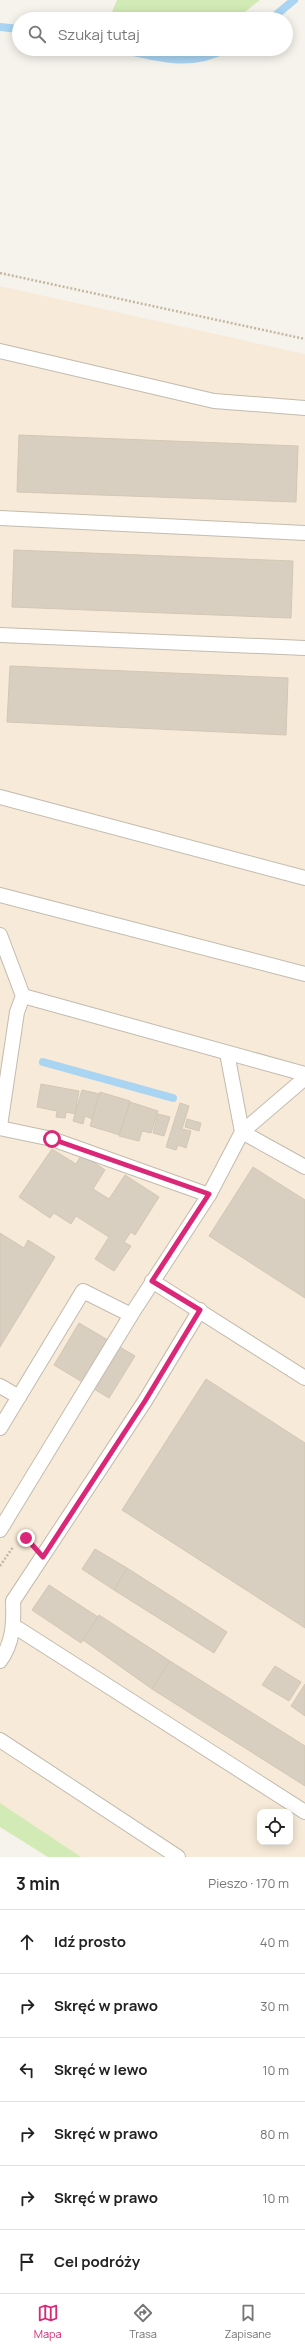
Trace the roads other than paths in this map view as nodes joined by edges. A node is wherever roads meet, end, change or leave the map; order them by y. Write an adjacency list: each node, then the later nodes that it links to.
1 (0, 351): 2 (lane)
2 (305, 408)
3 (0, 518): 4 (lane)
4 (305, 533)
5 (0, 635): 6 (lane)
6 (305, 648)
7 (0, 798): 8 (lane)
8 (305, 878)
9 (0, 895): 11 (lane)
10 (0, 934): 12 (lane)
11 (305, 974)
12 (23, 996): 13 (lane); 16 (lane)
13 (227, 1053): 14 (lane); 17 (lane)
14 (305, 1074)
15 (305, 1078): 17 (lane)
16 (0, 1127): 19 (lane)
17 (242, 1132): 18 (lane); 19 (lane)
18 (305, 1167)
19 (209, 1194): 20 (lane)
20 (152, 1281): 21 (lane); 22 (lane)
21 (200, 1310): 23 (lane); 28 (lane)
22 (131, 1315): 25 (lane); 27 (lane)
23 (305, 1378)
24 (0, 1386): 25 (lane)
25 (19, 1397): 26 (lane)
26 (0, 1428)
27 (2, 1527)
28 (14, 1626): 29 (lane); 31 (lane)
29 (0, 1661)
30 (0, 1740): 32 (lane)
31 (305, 1812)
32 (178, 1857)

